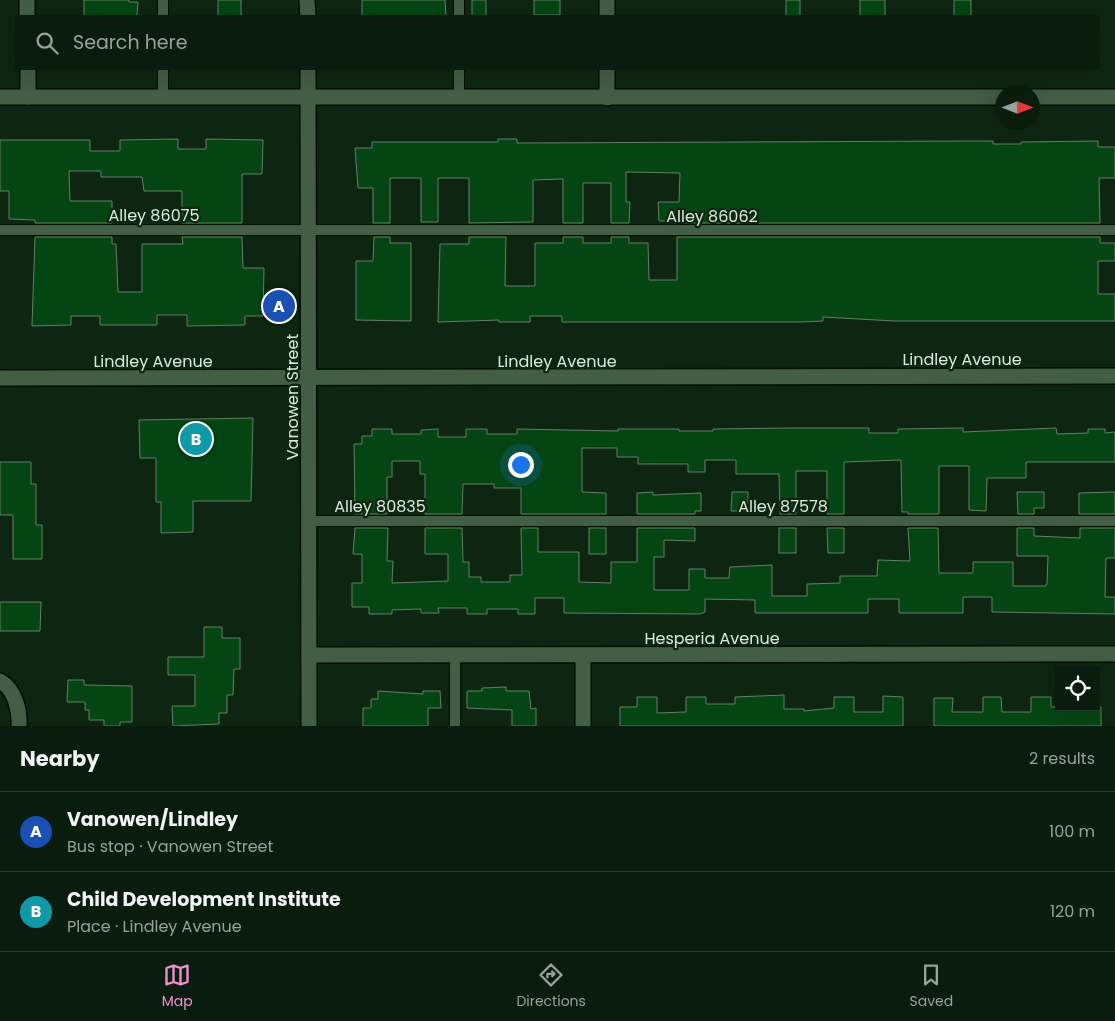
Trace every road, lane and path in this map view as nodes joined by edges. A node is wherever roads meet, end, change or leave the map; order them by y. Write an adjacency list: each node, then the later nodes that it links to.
1 (27, 0): 6 (street)
2 (163, 0): 7 (lane)
3 (307, 0): 8 (street)
4 (459, 0): 9 (lane)
5 (607, 0): 10 (street)
6 (27, 15)
7 (163, 15)
8 (308, 15)
9 (459, 15)
10 (607, 15)
11 (28, 70): 17 (street)
12 (163, 70): 23 (lane)
13 (308, 70): 18 (street, Vanowen Street)
14 (459, 70): 19 (lane)
15 (607, 70): 24 (street)
16 (0, 97): 17 (street)
17 (28, 97): 23 (street)
18 (308, 97): 19 (street); 23 (street); 26 (street, Vanowen Street)
19 (459, 97): 24 (street)
20 (995, 97): 24 (street)
21 (1040, 97): 22 (street)
22 (1115, 97)
23 (163, 98)
24 (607, 98)
25 (0, 230): 26 (lane, Alley 86075)
26 (309, 230): 27 (lane, Alley 86062); 30 (street, Vanowen Street)
27 (1115, 230)
28 (1115, 376): 30 (street, Lindley Avenue)
29 (0, 378): 30 (street, Lindley Avenue)
30 (308, 378): 31 (street, Vanowen Street)
31 (309, 520): 32 (lane, Alley 80835); 35 (street, Vanowen Street)
32 (451, 520): 33 (lane, Alley 87578)
33 (1115, 521)
34 (1115, 654): 37 (street, Hesperia Avenue)
35 (309, 655): 36 (street, Hesperia Avenue); 40 (street, Vanowen Street)
36 (455, 656): 37 (street, Hesperia Avenue); 41 (lane)
37 (582, 656): 42 (street)
38 (2, 683): 39 (street)
39 (19, 726)
40 (309, 726)
41 (455, 726)
42 (583, 726)

